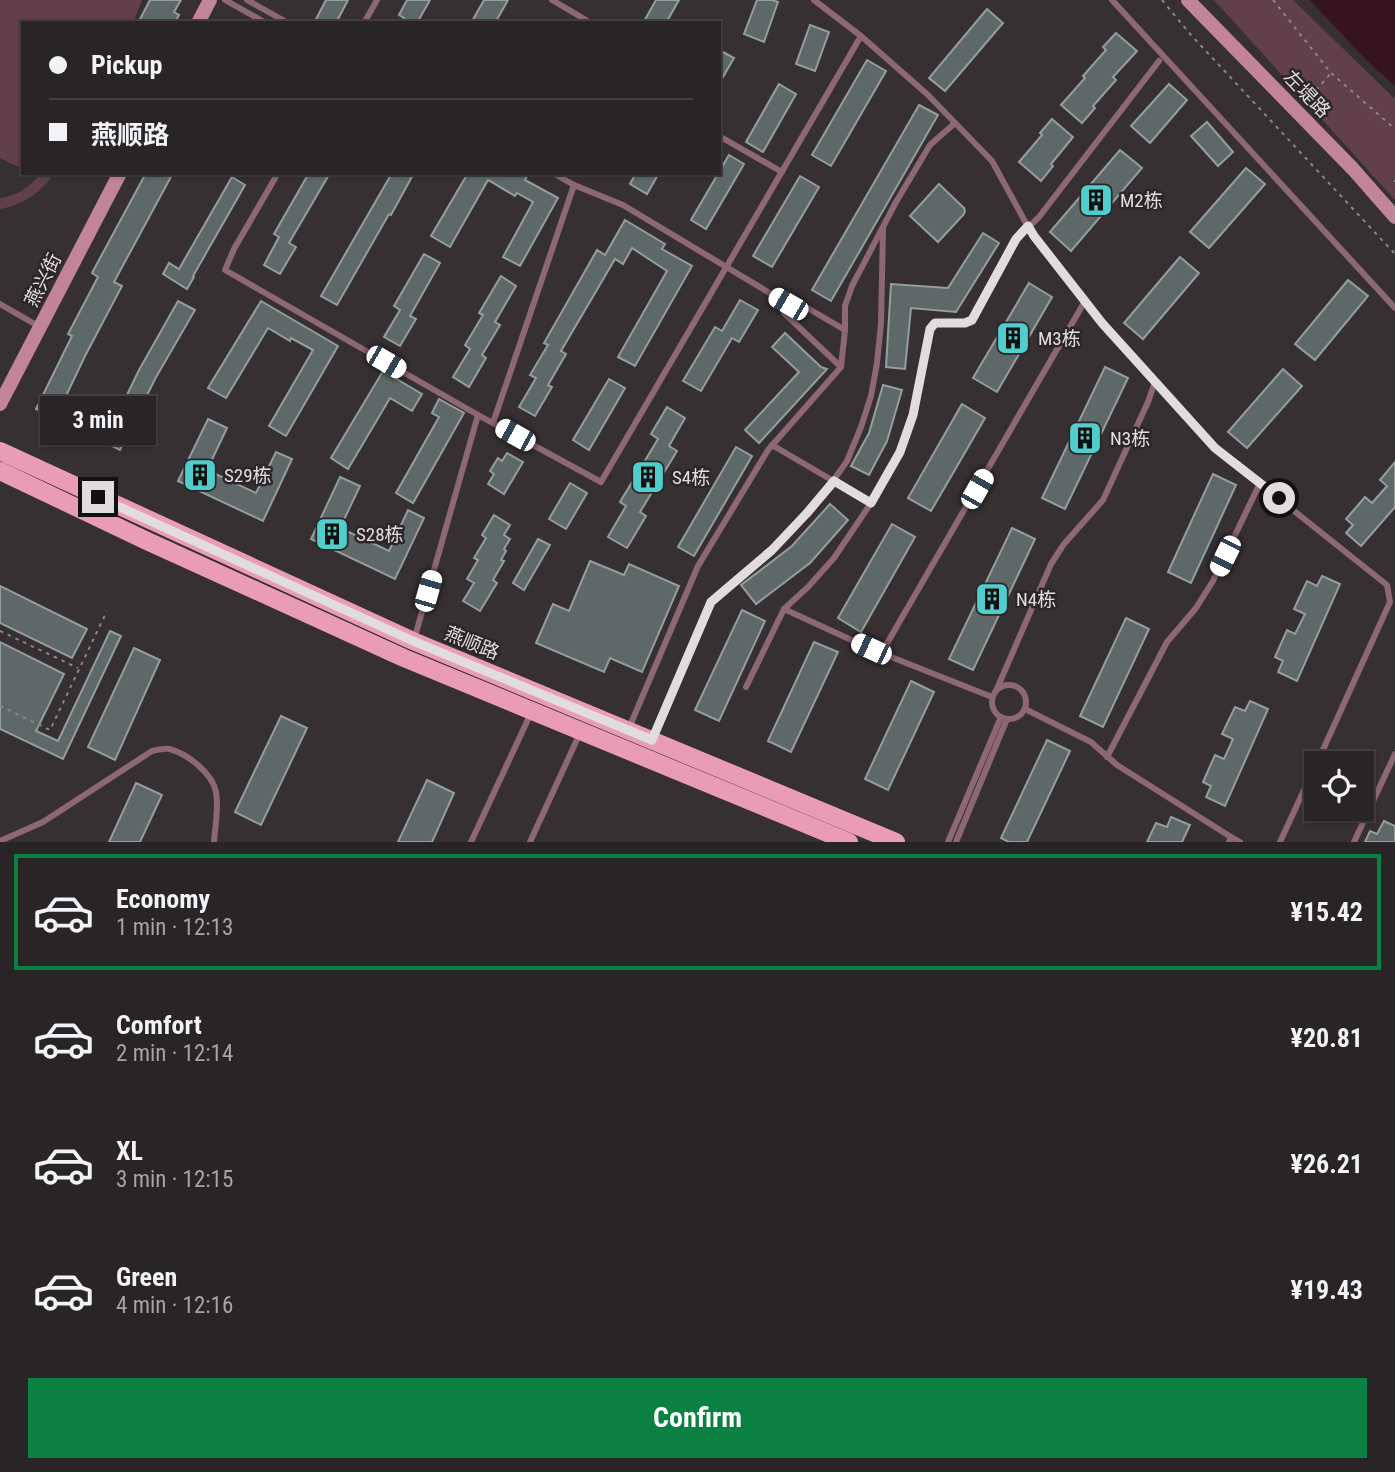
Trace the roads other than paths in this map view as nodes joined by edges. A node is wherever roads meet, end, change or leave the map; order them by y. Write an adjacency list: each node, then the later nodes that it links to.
1 (210, 0): 9 (street)
2 (225, 0): 10 (lane)
3 (247, 0): 11 (lane)
4 (377, 0): 12 (lane)
5 (552, 0): 13 (lane)
6 (814, 0): 14 (lane)
7 (1112, 0): 30 (lane)
8 (1188, 0): 23 (street, 左堤路)
9 (199, 21)
10 (262, 21)
11 (284, 21)
12 (365, 21)
13 (587, 21)
14 (861, 36): 16 (lane); 18 (lane)
15 (1159, 61): 24 (lane)
16 (955, 123): 24 (lane); 25 (lane)
17 (721, 137): 18 (lane)
18 (782, 172): 26 (lane)
19 (119, 175): 31 (street, 燕兴街)
20 (277, 175): 36 (lane)
21 (556, 175): 22 (lane)
22 (574, 185): 26 (lane); 37 (lane)
23 (1395, 217)
24 (1028, 226): 27 (lane); 43 (lane)
25 (883, 227): 32 (lane); 41 (lane)
26 (726, 268): 29 (lane); 37 (lane)
27 (1085, 301): 34 (lane); 48 (lane)
28 (0, 304): 31 (lane)
29 (788, 304): 32 (lane); 33 (lane)
30 (1395, 308)
31 (40, 327): 35 (street, 燕兴街)
32 (845, 330): 33 (lane)
33 (841, 367): 38 (lane)
34 (1155, 382): 42 (lane); 50 (lane)
35 (0, 404)
36 (478, 415): 37 (lane); 47 (lane)
37 (493, 423)
38 (772, 445): 41 (lane); 54 (lane)
39 (0, 451): 47 (main road, 燕顺路)
40 (0, 471): 52 (main road, 燕顺路)
41 (834, 481): 43 (lane); 56 (lane)
42 (1260, 484): 44 (lane); 59 (lane)
43 (871, 503): 46 (lane)
44 (1387, 585): 45 (lane); 57 (lane)
45 (1395, 590)
46 (784, 609): 48 (lane); 49 (lane)
47 (413, 641): 54 (main road, 燕顺路)
48 (882, 652): 50 (lane)
49 (746, 687)
50 (994, 694): 51 (lane); 53 (lane)
51 (1025, 709): 53 (lane); 59 (lane)
52 (532, 711): 55 (main road, 燕顺路); 64 (lane)
53 (1004, 718): 68 (lane); 69 (lane)
54 (628, 730): 56 (main road, 燕顺路)
55 (581, 731): 65 (lane); 66 (main road, 燕顺路)
56 (652, 740): 67 (main road, 燕顺路)
57 (1322, 751)
58 (1395, 754): 72 (lane)
59 (1107, 757): 61 (lane)
60 (1304, 790): 71 (lane)
61 (1230, 840): 70 (lane)
62 (0, 841): 63 (lane)
63 (214, 842)
64 (471, 842)
65 (530, 842)
66 (849, 842)
67 (897, 842)
68 (948, 842)
69 (956, 842)
70 (1240, 842)
71 (1280, 842)
72 (1354, 842)

